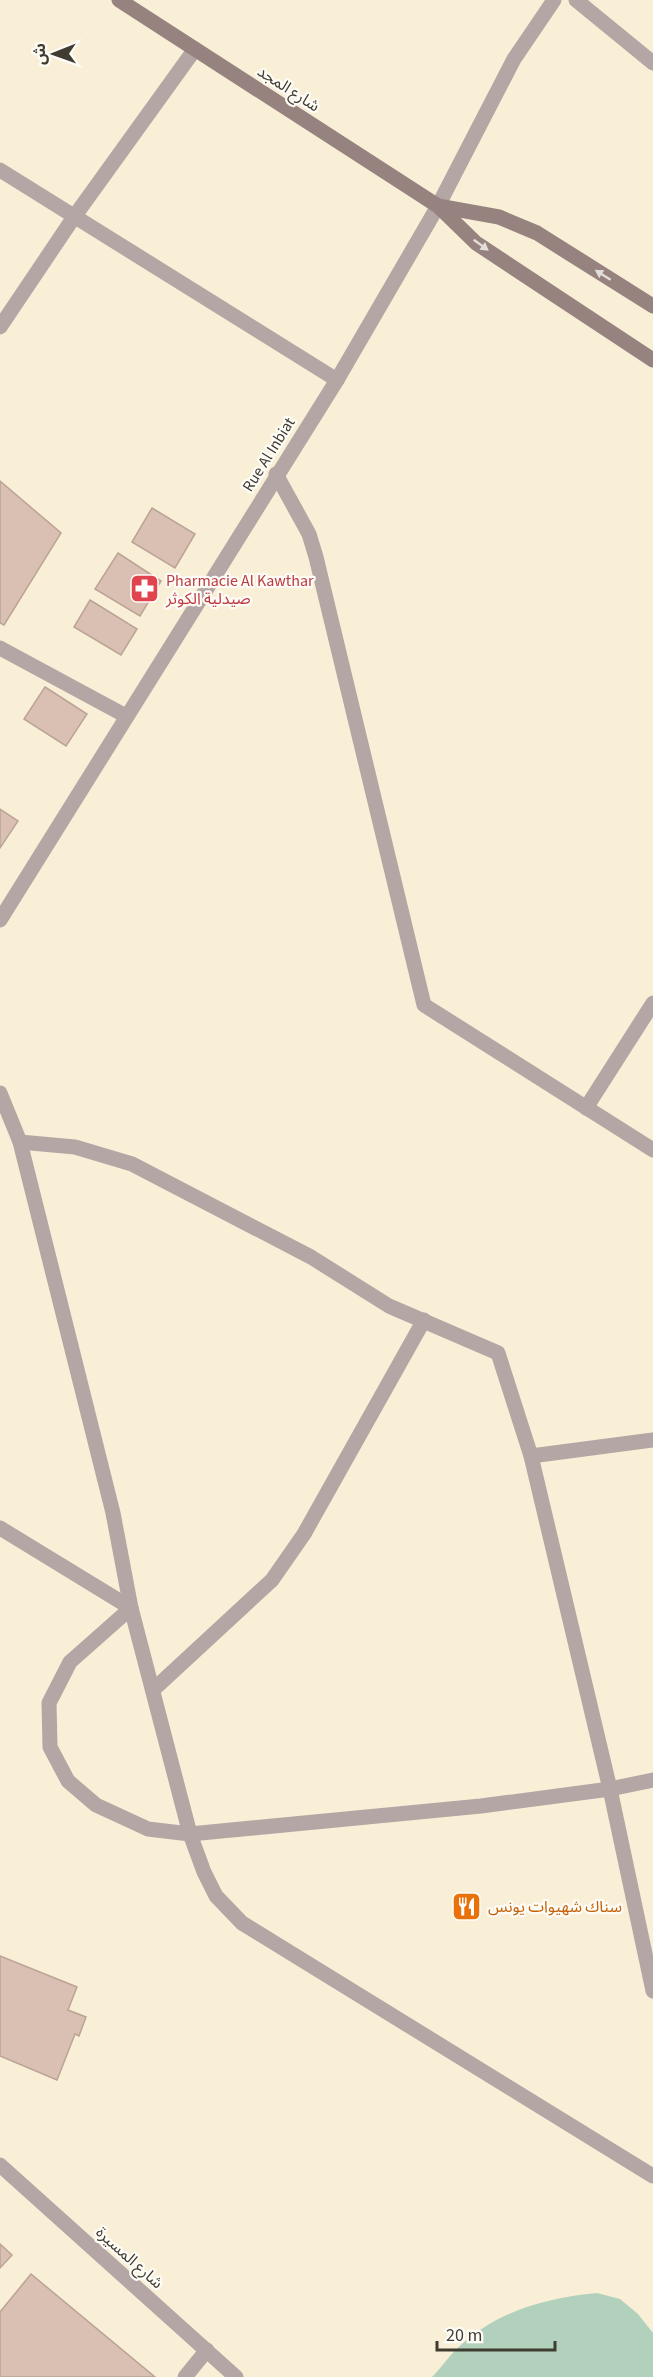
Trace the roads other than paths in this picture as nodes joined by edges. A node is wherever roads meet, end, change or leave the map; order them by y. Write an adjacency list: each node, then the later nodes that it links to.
1 (120, 0): 4 (main road, شارع المجد)
2 (554, 0): 7 (street, Rue Al Inbiat)
3 (576, 0): 5 (street)
4 (195, 49): 7 (main road, شارع المجد); 8 (street)
5 (653, 63)
6 (0, 170): 8 (street)
7 (438, 206): 9 (main road, شارع المجد, one-way to 7); 11 (main road, شارع المجد, one-way to 11); 12 (street, Rue Al Inbiat)
8 (74, 218): 10 (street); 12 (street)
9 (653, 306)
10 (0, 327)
11 (653, 360)
12 (337, 380): 13 (street, Rue Al Inbiat)
13 (276, 474): 15 (street, Rue Al Inbiat); 19 (street)
14 (0, 648): 15 (street)
15 (126, 716): 16 (street, Rue Al Inbiat)
16 (0, 920)
17 (653, 1004): 19 (street)
18 (0, 1093): 20 (street)
19 (586, 1108): 21 (street)
20 (20, 1142): 22 (street); 26 (street)
21 (653, 1150)
22 (424, 1320): 24 (street); 27 (street)
23 (653, 1440): 24 (street)
24 (531, 1456): 29 (street)
25 (0, 1528): 26 (street)
26 (132, 1608): 27 (street); 30 (street)
27 (153, 1690): 30 (street)
28 (653, 1780): 29 (street)
29 (610, 1789): 30 (street); 31 (street)
30 (190, 1834): 33 (street)
31 (653, 1991)
32 (0, 2164): 34 (street, شارع المسيرة)
33 (653, 2176)
34 (207, 2350): 35 (street); 36 (street, شارع المسيرة)
35 (185, 2377)
36 (236, 2377)

